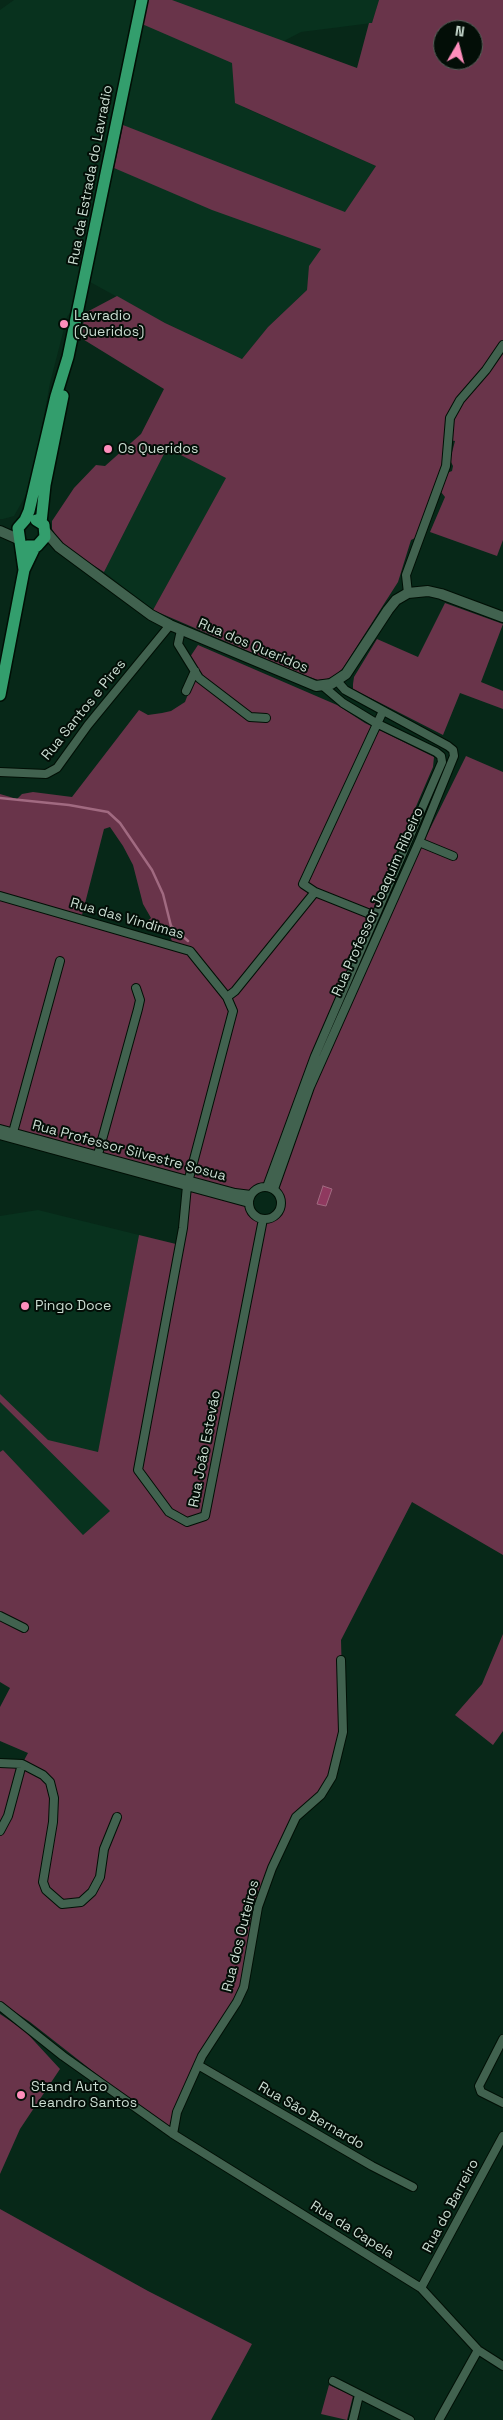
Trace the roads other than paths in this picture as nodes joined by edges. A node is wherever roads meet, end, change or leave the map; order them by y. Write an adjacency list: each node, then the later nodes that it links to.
1 (142, 0): 3 (main road, Rua da Estrada do Lavradio)
2 (503, 345): 10 (street)
3 (46, 456): 4 (main road, Rua da Estrada do Lavradio); 6 (main road, Rua da Estrada do Lavradio)
4 (44, 527): 6 (main road); 7 (main road, Rua da Estrada do Lavradio); 8 (street, Rua dos Queridos)
5 (0, 530): 6 (street)
6 (20, 533): 7 (main road); 9 (main road, Rua da Estrada do Lavradio)
7 (37, 546): 8 (street, Rua dos Queridos); 9 (main road, Rua da Estrada do Lavradio)
8 (58, 547): 12 (street, Rua dos Queridos)
9 (24, 570): 18 (main road, Rua da Estrada do Lavradio)
10 (408, 593): 11 (street); 15 (street)
11 (503, 617)
12 (170, 625): 13 (street, Rua dos Queridos); 24 (street, Rua Santos e Pires)
13 (181, 630): 14 (street); 16 (street, Rua dos Queridos)
14 (195, 671): 17 (street); 20 (street)
15 (338, 682): 16 (street, Rua dos Queridos); 19 (street, Rua Professor Joaquim Ribeiro)
16 (323, 686): 22 (street, Rua Professor Joaquim Ribeiro)
17 (186, 691)
18 (0, 695)
19 (383, 711): 21 (street, Rua Professor Joaquim Ribeiro); 22 (street)
20 (266, 718)
21 (404, 722): 23 (street); 25 (street, Rua Professor Joaquim Ribeiro)
22 (376, 723): 23 (street, Rua Professor Joaquim Ribeiro); 27 (street)
23 (398, 734): 29 (street, Rua Professor Joaquim Ribeiro)
24 (0, 772)
25 (419, 842): 26 (street); 38 (street, Rua Professor Joaquim Ribeiro)
26 (453, 856)
27 (315, 892): 29 (street); 32 (street)
28 (0, 896): 32 (street, Rua das Vindimas)
29 (375, 916): 38 (street, Rua Professor Joaquim Ribeiro)
30 (60, 961): 35 (street)
31 (136, 988): 36 (street)
32 (228, 997): 37 (street)
33 (0, 1129): 35 (street, Rua Professor Silvestre Sosua)
34 (0, 1135): 35 (street, Rua Professor Silvestre Sosua)
35 (12, 1135): 36 (street, Rua Professor Silvestre Sosua)
36 (97, 1158): 37 (street, Rua Professor Silvestre Sosua)
37 (187, 1183): 39 (street, Rua Professor Silvestre Sosua); 40 (street, Rua Professor Silvestre Sosua); 41 (street, Rua João Estevão)
38 (271, 1188): 39 (street); 41 (street)
39 (251, 1195): 40 (street)
40 (249, 1203): 41 (street)
41 (263, 1219)
42 (0, 1616): 43 (street)
43 (24, 1628)
44 (341, 1660): 51 (street, Rua dos Outeiros)
45 (0, 1763): 46 (street)
46 (22, 1764): 47 (street); 48 (street)
47 (116, 1817)
48 (0, 1831)
49 (0, 2006): 53 (street, Rua da Capela)
50 (503, 2039): 52 (street)
51 (198, 2065): 53 (street, Rua dos Outeiros); 55 (street, Rua São Bernardo)
52 (503, 2103)
53 (173, 2134): 56 (street, Rua da Capela)
54 (503, 2136): 56 (street, Rua do Barreiro)
55 (413, 2187)
56 (421, 2288): 57 (street, Rua da Capela)
57 (478, 2350): 58 (street, Rua da Capela); 63 (street)
58 (503, 2366)
59 (333, 2381): 60 (street)
60 (359, 2395): 61 (street); 62 (street)
61 (353, 2420)
62 (410, 2420)
63 (440, 2420)

